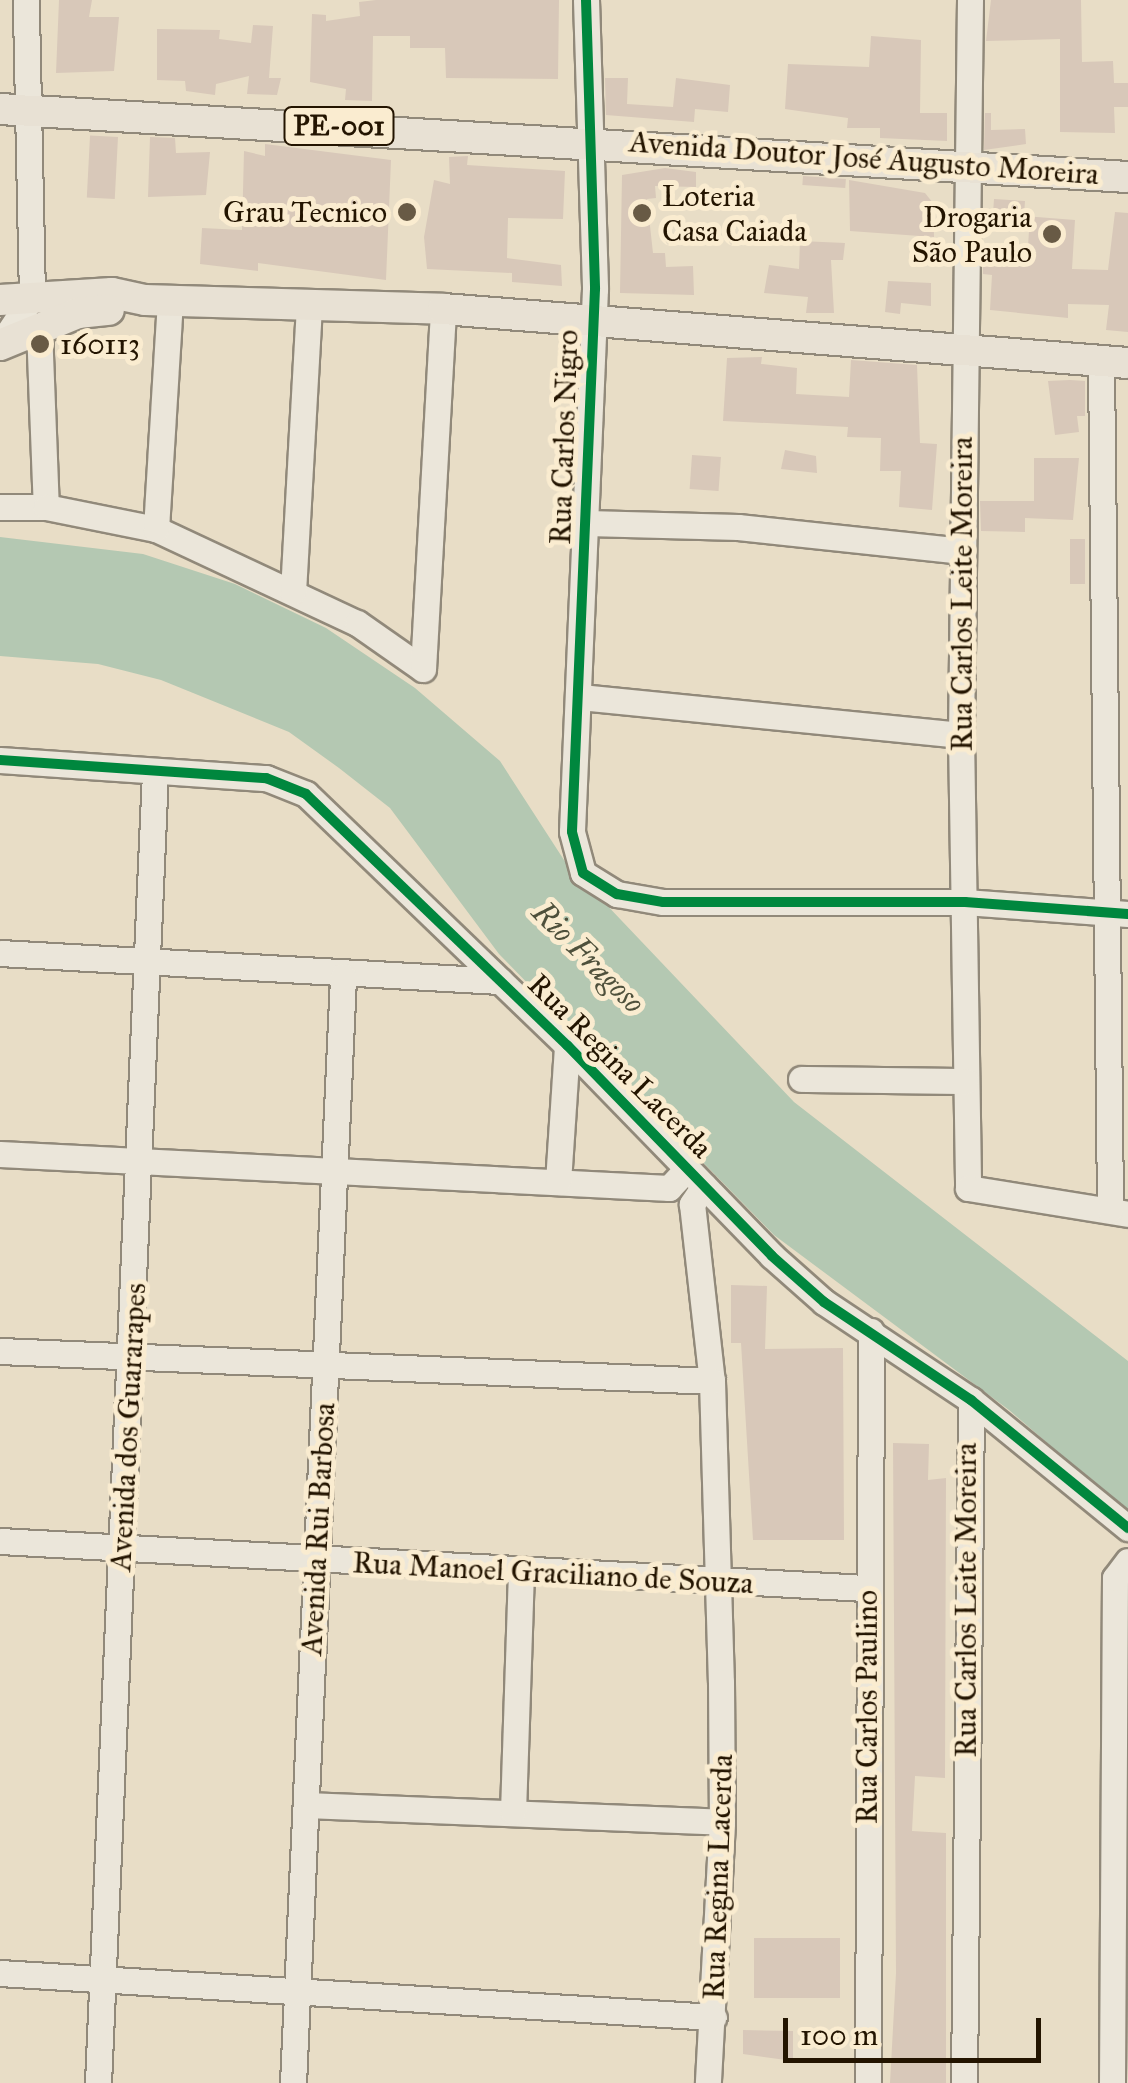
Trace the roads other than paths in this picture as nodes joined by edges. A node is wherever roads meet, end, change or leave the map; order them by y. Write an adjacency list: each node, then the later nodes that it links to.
1 (26, 0): 4 (street)
2 (586, 0): 5 (street, Rua Carlos Nigro)
3 (970, 0): 6 (street, Rua Carlos Leite Moreira)
4 (13, 109): 5 (main road, Avenida Doutor José Augusto Moreira / PE-001); 8 (street)
5 (589, 140): 6 (main road, Avenida Doutor José Augusto Moreira / PE-001); 13 (street, Rua Carlos Nigro)
6 (964, 166): 7 (main road, Avenida Doutor José Augusto Moreira / PE-001); 16 (street, Rua Carlos Leite Moreira)
7 (1128, 176)
8 (32, 297): 9 (main road); 10 (main road); 15 (street)
9 (0, 300)
10 (157, 300): 11 (main road); 14 (main road); 21 (street)
11 (309, 303): 12 (main road); 23 (street)
12 (443, 309): 13 (main road); 23 (street)
13 (593, 322): 16 (main road); 20 (street, Rua Carlos Nigro)
14 (39, 328): 15 (main road); 19 (street)
15 (0, 345)
16 (963, 351): 17 (main road); 22 (street, Rua Carlos Leite Moreira)
17 (1115, 362): 29 (street)
18 (0, 507): 19 (street)
19 (46, 507): 21 (street)
20 (587, 523): 22 (street); 24 (street, Rua Carlos Nigro)
21 (156, 530): 23 (street)
22 (963, 551): 25 (street, Rua Carlos Leite Moreira)
23 (293, 592)
24 (580, 696): 25 (street); 28 (street, Rua Carlos Nigro)
25 (961, 735): 28 (street, Rua Carlos Leite Moreira)
26 (0, 760): 27 (street, Rua Regina Lacerda)
27 (155, 771): 31 (street, Avenida dos Guararapes); 33 (street, Rua Regina Lacerda)
28 (965, 902): 29 (street); 36 (street, Rua Carlos Leite Moreira)
29 (1117, 913): 42 (street)
30 (0, 953): 31 (street)
31 (146, 957): 32 (street); 38 (street, Avenida dos Guararapes)
32 (343, 976): 33 (street); 39 (street, Avenida Rui Barbosa)
33 (500, 981): 34 (street, Rua Regina Lacerda)
34 (567, 1045): 40 (street, Rua Regina Lacerda); 41 (street)
35 (801, 1079): 36 (street)
36 (966, 1081): 42 (street, Rua Carlos Leite Moreira)
37 (0, 1154): 38 (street)
38 (140, 1162): 39 (street); 45 (street, Avenida dos Guararapes)
39 (334, 1172): 41 (street); 46 (street, Avenida Rui Barbosa)
40 (696, 1177): 41 (street); 43 (street, Rua Carlos Leite Moreira); 47 (street, Rua Regina Lacerda)
41 (558, 1182)
42 (1119, 1212)
43 (872, 1331): 48 (street, Rua Carlos Leite Moreira); 56 (street, Rua Carlos Paulino)
44 (0, 1351): 45 (street)
45 (132, 1356): 46 (street); 51 (street, Avenida dos Guararapes)
46 (325, 1370): 47 (street); 53 (street, Avenida Rui Barbosa)
47 (712, 1381): 55 (street, Rua Regina Lacerda)
48 (971, 1400): 49 (street); 69 (street, Rua Carlos Leite Moreira)
49 (1128, 1528)
50 (0, 1540): 51 (street, Rua Manoel Graciliano de Souza)
51 (123, 1550): 53 (street, Rua Manoel Graciliano de Souza); 62 (street, Avenida dos Guararapes)
52 (1128, 1561): 57 (street)
53 (316, 1562): 54 (street, Rua Manoel Graciliano de Souza); 58 (street, Avenida Rui Barbosa)
54 (521, 1569): 55 (street, Rua Manoel Graciliano de Souza); 59 (street)
55 (720, 1580): 56 (street, Rua Manoel Graciliano de Souza); 60 (street, Rua Regina Lacerda)
56 (866, 1588): 68 (street, Rua Carlos Paulino)
57 (1122, 1760): 70 (street)
58 (306, 1805): 59 (street); 63 (street, Avenida Rui Barbosa)
59 (514, 1812): 60 (street)
60 (722, 1822): 64 (street, Rua Regina Lacerda)
61 (0, 1973): 62 (street)
62 (101, 1979): 63 (street); 65 (street, Avenida dos Guararapes)
63 (296, 1991): 64 (street); 66 (street, Avenida Rui Barbosa)
64 (714, 2017): 67 (street, Rua Regina Lacerda)
65 (98, 2083)
66 (293, 2083)
67 (708, 2083)
68 (868, 2083)
69 (964, 2083)
70 (1112, 2083)

